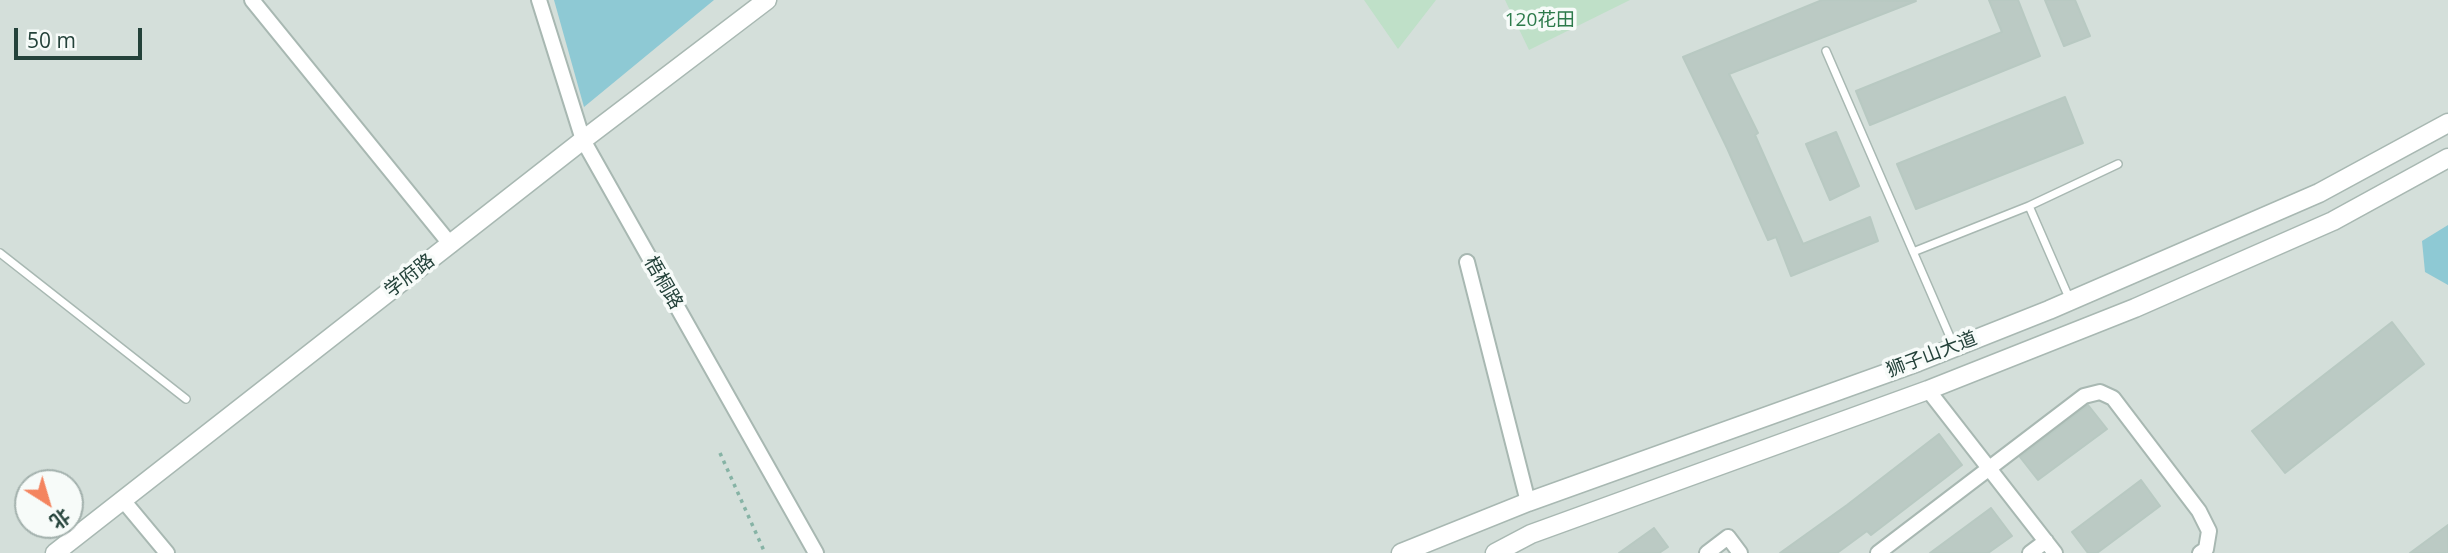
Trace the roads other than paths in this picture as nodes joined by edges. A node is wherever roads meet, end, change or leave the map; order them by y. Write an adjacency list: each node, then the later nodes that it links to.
1 (252, 0): 10 (street)
2 (539, 0): 6 (street, 梧桐路)
3 (766, 0): 6 (street, 学府路)
4 (1826, 51): 11 (lane)
5 (2448, 123): 14 (street, 狮子山大道)
6 (583, 140): 10 (street, 学府路); 24 (street, 梧桐路)
7 (2448, 158): 16 (street, 狮子山大道)
8 (2118, 164): 9 (lane)
9 (2029, 206): 11 (lane); 14 (lane)
10 (451, 245): 19 (street, 学府路)
11 (1913, 252): 15 (lane)
12 (0, 253): 17 (lane)
13 (1467, 262): 20 (street)
14 (2071, 300): 15 (street, 狮子山大道)
15 (1954, 347): 20 (street, 狮子山大道)
16 (1928, 390): 18 (street); 26 (street, 狮子山大道)
17 (186, 399)
18 (1989, 468): 21 (street); 29 (street); 32 (street)
19 (122, 499): 22 (street, 学府路); 23 (street)
20 (1528, 502): 25 (street, 狮子山大道)
21 (2046, 541): 30 (street); 31 (street)
22 (55, 553)
23 (167, 553)
24 (817, 553)
25 (1401, 553)
26 (1495, 553)
27 (1707, 553): 28 (street)
28 (1740, 553)
29 (1878, 553)
30 (2030, 553)
31 (2055, 553)
32 (2200, 553)

